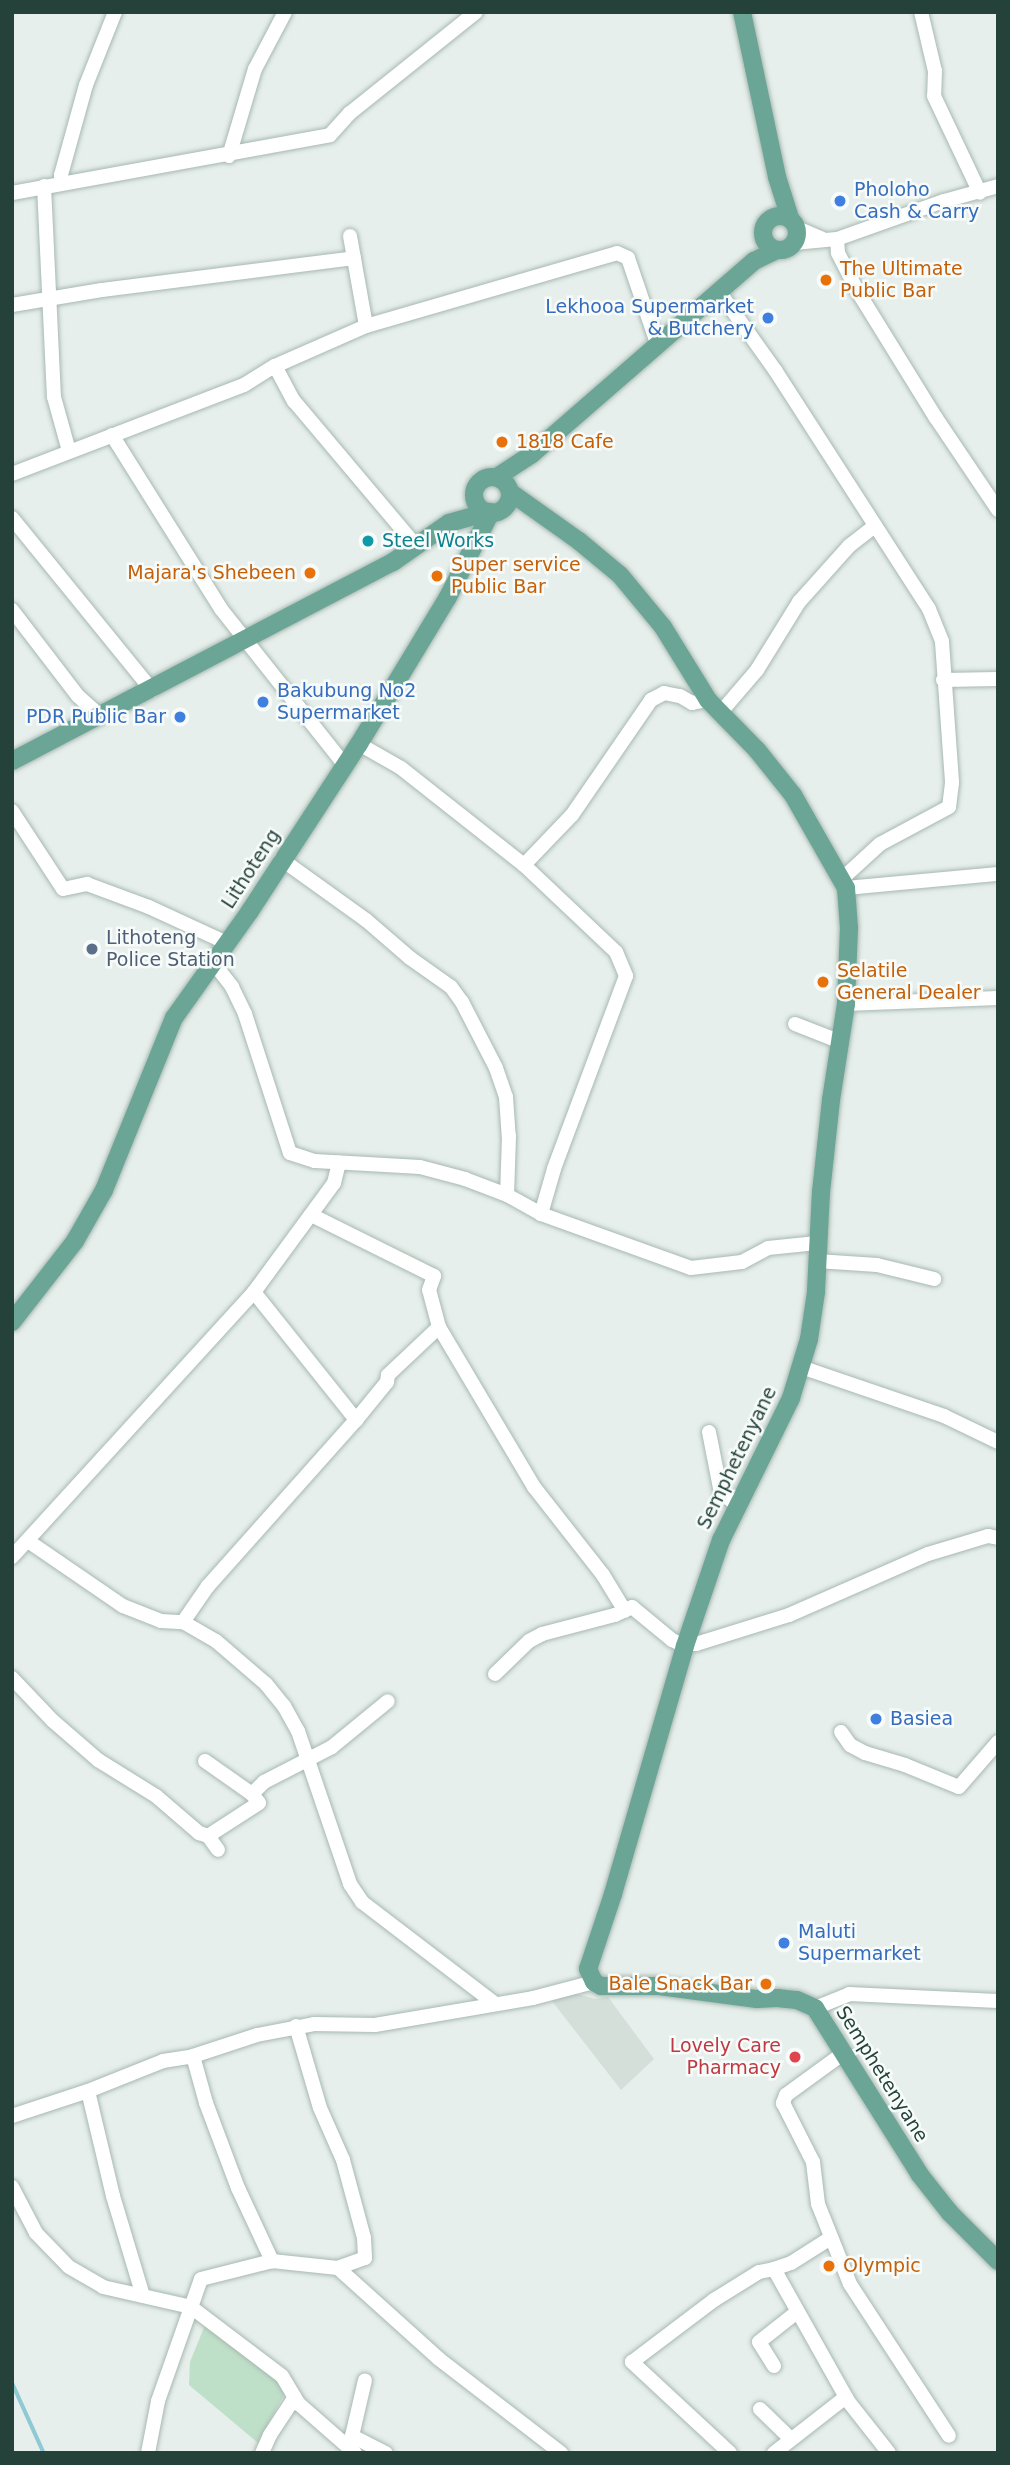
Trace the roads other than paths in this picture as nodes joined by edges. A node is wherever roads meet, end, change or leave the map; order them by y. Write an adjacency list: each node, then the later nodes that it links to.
1 (115, 12): 8 (street)
2 (285, 12): 6 (street)
3 (475, 12): 6 (street)
4 (742, 12): 7 (main road)
5 (921, 12): 12 (street)
6 (229, 156): 8 (street)
7 (777, 177): 13 (main road); 13 (main road)
8 (62, 183): 9 (street)
9 (44, 186): 11 (street); 18 (street)
10 (998, 186): 12 (street)
11 (12, 193)
12 (980, 193): 15 (street)
13 (784, 235): 15 (street); 17 (main road)
14 (350, 236): 16 (street)
15 (830, 239): 28 (street)
16 (355, 258): 18 (street); 20 (street)
17 (720, 293): 21 (main road); 33 (street)
18 (49, 298): 19 (street); 24 (street)
19 (12, 305)
20 (366, 326): 21 (street); 22 (street)
21 (658, 346): 26 (main road)
22 (275, 366): 23 (street); 34 (street)
23 (112, 435): 24 (street); 36 (street)
24 (69, 451): 25 (street)
25 (12, 474)
26 (505, 486): 27 (main road); 29 (main road); 30 (main road, Semphetenyane)
27 (474, 494): 29 (main road); 32 (main road)
28 (998, 510)
29 (493, 512): 30 (main road); 32 (main road); 42 (main road, Lithoteng)
30 (538, 514): 40 (main road, Semphetenyane)
31 (12, 518): 39 (street)
32 (449, 523): 34 (main road)
33 (875, 526): 38 (street); 40 (street)
34 (416, 546): 36 (main road)
35 (12, 610): 41 (street)
36 (246, 638): 39 (main road); 44 (street)
37 (998, 679): 38 (street)
38 (943, 680): 49 (street)
39 (152, 690): 41 (main road)
40 (714, 706): 47 (street); 49 (main road, Semphetenyane)
41 (101, 717): 43 (main road)
42 (359, 744): 44 (main road, Lithoteng); 47 (street)
43 (12, 761)
44 (344, 764): 46 (main road, Lithoteng)
45 (12, 811): 50 (street)
46 (281, 859): 50 (main road, Lithoteng); 57 (street)
47 (524, 865): 58 (street)
48 (998, 874): 49 (street)
49 (844, 884): 53 (main road, Semphetenyane)
50 (227, 943): 51 (main road, Lithoteng)
51 (212, 961): 56 (street); 63 (main road, Lithoteng)
52 (998, 998): 53 (street)
53 (846, 1004): 55 (main road, Semphetenyane)
54 (794, 1024): 55 (street)
55 (841, 1042): 60 (main road, Semphetenyane)
56 (339, 1163): 57 (street); 59 (street)
57 (507, 1195): 58 (street)
58 (541, 1214): 60 (street)
59 (311, 1215): 62 (street); 64 (street)
60 (817, 1252): 61 (street); 65 (main road, Semphetenyane)
61 (934, 1279)
62 (254, 1292): 66 (street); 71 (street)
63 (12, 1322)
64 (439, 1327): 66 (street); 73 (street)
65 (801, 1367): 68 (street); 69 (main road, Semphetenyane)
66 (356, 1420): 74 (street)
67 (709, 1432): 69 (street)
68 (998, 1441)
69 (736, 1504): 75 (main road, Semphetenyane)
70 (998, 1538): 75 (street)
71 (28, 1541): 72 (street); 74 (street)
72 (12, 1557)
73 (625, 1611): 75 (street); 76 (street)
74 (183, 1622): 81 (street)
75 (685, 1643): 86 (main road, Semphetenyane)
76 (495, 1674)
77 (12, 1678): 84 (street)
78 (388, 1702): 81 (street)
79 (841, 1732): 80 (street)
80 (998, 1742)
81 (309, 1758): 83 (street); 88 (street)
82 (205, 1761): 83 (street)
83 (252, 1794): 84 (street)
84 (208, 1836): 85 (street)
85 (218, 1850)
86 (594, 1982): 88 (street); 89 (main road, Semphetenyane)
87 (998, 2001): 89 (street)
88 (494, 2003): 90 (street)
89 (815, 2008): 91 (main road, Semphetenyane)
90 (296, 2026): 92 (street); 99 (street)
91 (845, 2052): 96 (street); 98 (main road, Semphetenyane)
92 (193, 2056): 93 (street); 97 (street)
93 (88, 2091): 94 (street); 101 (street)
94 (12, 2116)
95 (12, 2187): 101 (street)
96 (830, 2239): 100 (street); 109 (street)
97 (272, 2262): 99 (street); 102 (street)
98 (998, 2262)
99 (338, 2268): 115 (street)
100 (774, 2269): 103 (street); 116 (street)
101 (143, 2296): 102 (street)
102 (191, 2307): 106 (street); 112 (street)
103 (797, 2312): 104 (street); 107 (street)
104 (774, 2366)
105 (365, 2380): 111 (street)
106 (295, 2397): 111 (street); 113 (street)
107 (846, 2398): 110 (street); 118 (street)
108 (760, 2409): 110 (street)
109 (949, 2436)
110 (791, 2439): 117 (street)
111 (352, 2444): 114 (street)
112 (148, 2453)
113 (262, 2453)
114 (386, 2453)
115 (561, 2453)
116 (730, 2453)
117 (774, 2453)
118 (889, 2453)

